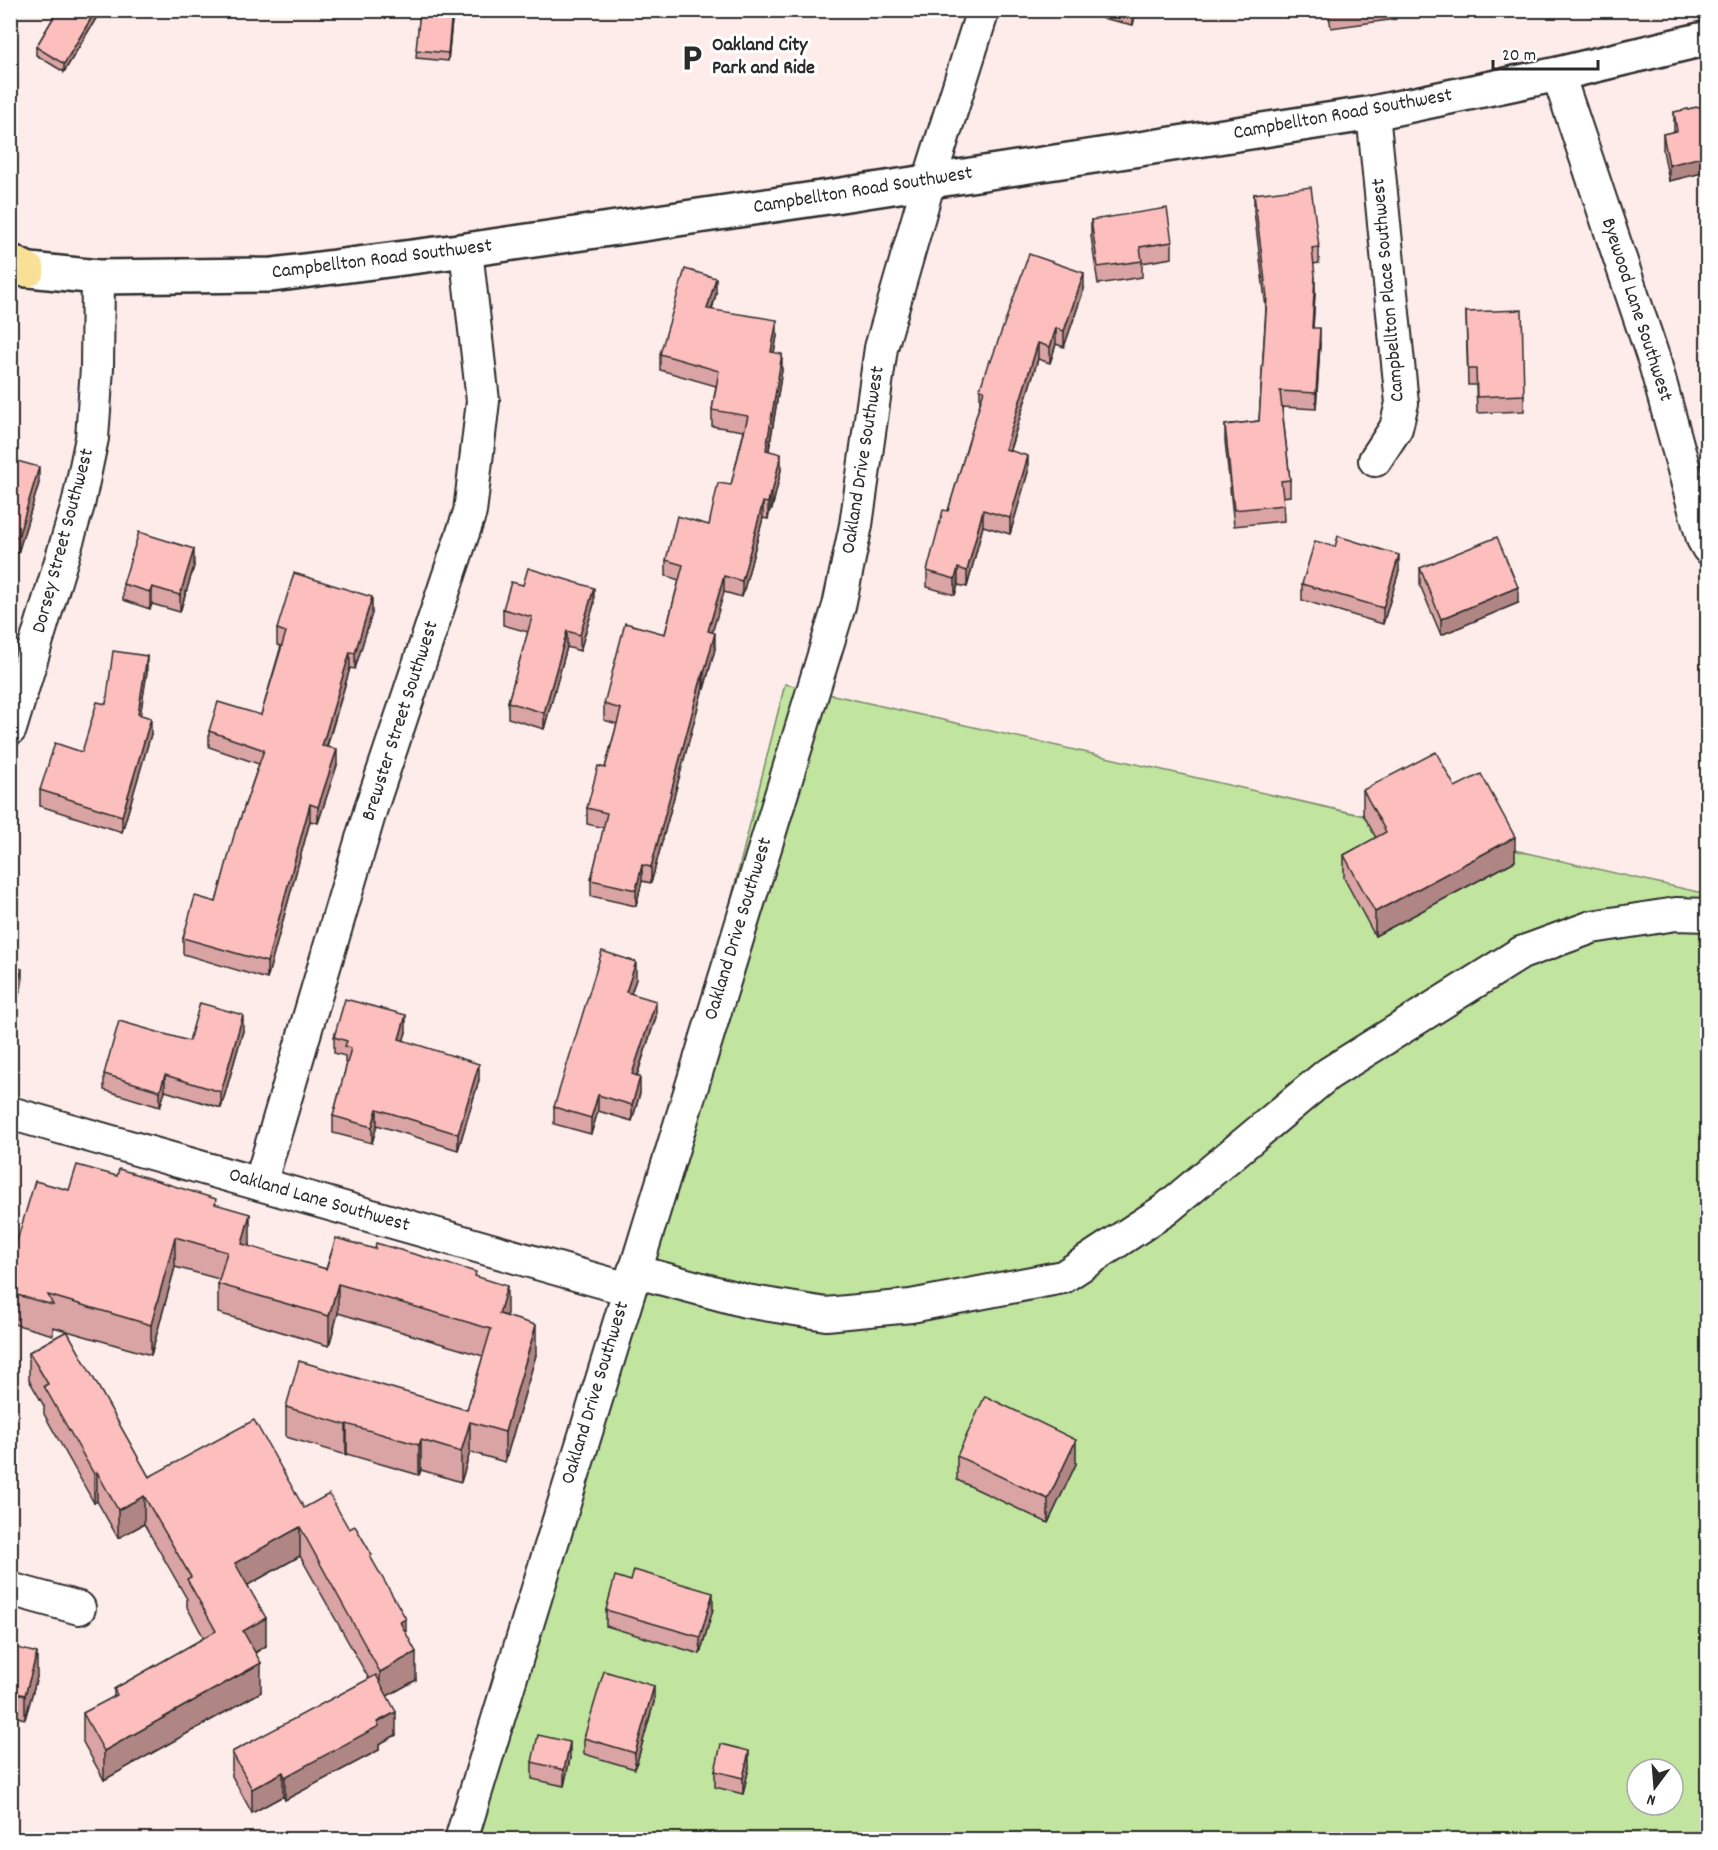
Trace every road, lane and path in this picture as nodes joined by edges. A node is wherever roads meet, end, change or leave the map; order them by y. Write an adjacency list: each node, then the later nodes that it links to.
1 (983, 10): 5 (street, Oakland Drive Southwest)
2 (1707, 38): 3 (main road, Campbellton Road Southwest)
3 (1558, 74): 4 (main road, Campbellton Road Southwest); 10 (street, Byewood Lane Southwest)
4 (1373, 113): 5 (main road, Campbellton Road Southwest); 9 (street, Campbellton Place Southwest)
5 (930, 182): 6 (main road, Campbellton Road Southwest); 15 (street, Oakland Drive Southwest)
6 (466, 250): 8 (main road, Campbellton Road Southwest); 14 (street, Brewster Street Southwest)
7 (15, 268): 8 (main road, Campbellton Road Southwest)
8 (98, 277): 11 (street, Dorsey Street Southwest)
9 (1375, 459)
10 (1707, 548)
11 (10, 729)
12 (1707, 915): 15 (street, Oakland Lane Southwest)
13 (10, 1113): 14 (street, Oakland Lane Southwest)
14 (260, 1184): 15 (street, Oakland Lane Southwest)
15 (631, 1280): 18 (street, Oakland Drive Southwest)
16 (10, 1589): 17 (street)
17 (79, 1608)
18 (461, 1839)

